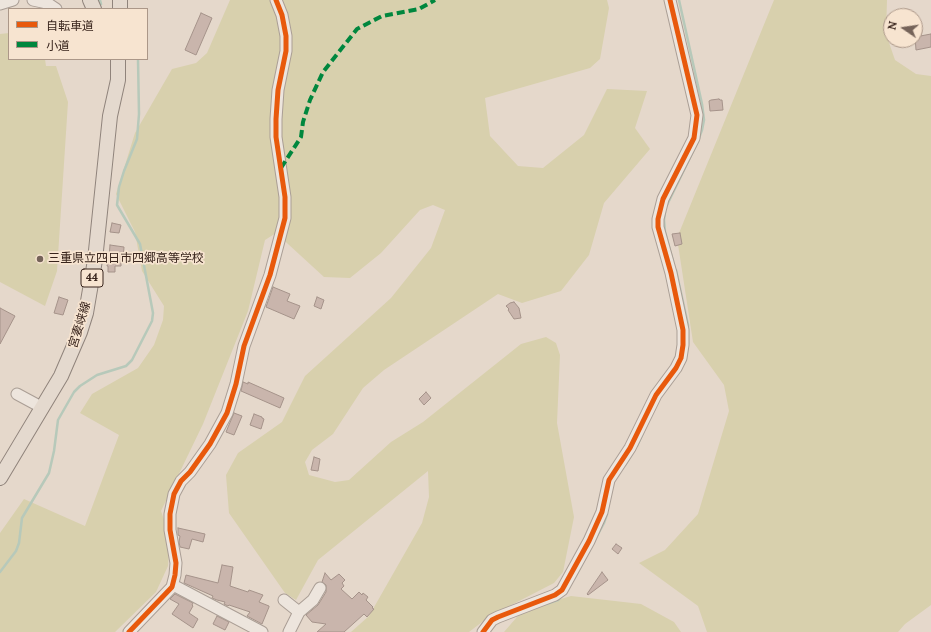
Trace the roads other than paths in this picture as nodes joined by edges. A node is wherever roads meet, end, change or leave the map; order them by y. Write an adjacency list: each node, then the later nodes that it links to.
1 (13, 0): 5 (street)
2 (33, 0): 6 (street)
3 (276, 0): 11 (street)
4 (670, 0): 18 (street)
5 (0, 4)
6 (54, 8)
7 (118, 60): 9 (main road, 宮妻峡線 / 44)
8 (17, 394): 9 (street)
9 (43, 408): 10 (main road, 宮妻峡線 / 44)
10 (0, 478)
11 (173, 585): 15 (street); 16 (street)
12 (320, 588): 14 (street)
13 (284, 600): 14 (street)
14 (299, 612): 17 (street)
15 (129, 632)
16 (262, 632)
17 (289, 632)
18 (483, 632)

